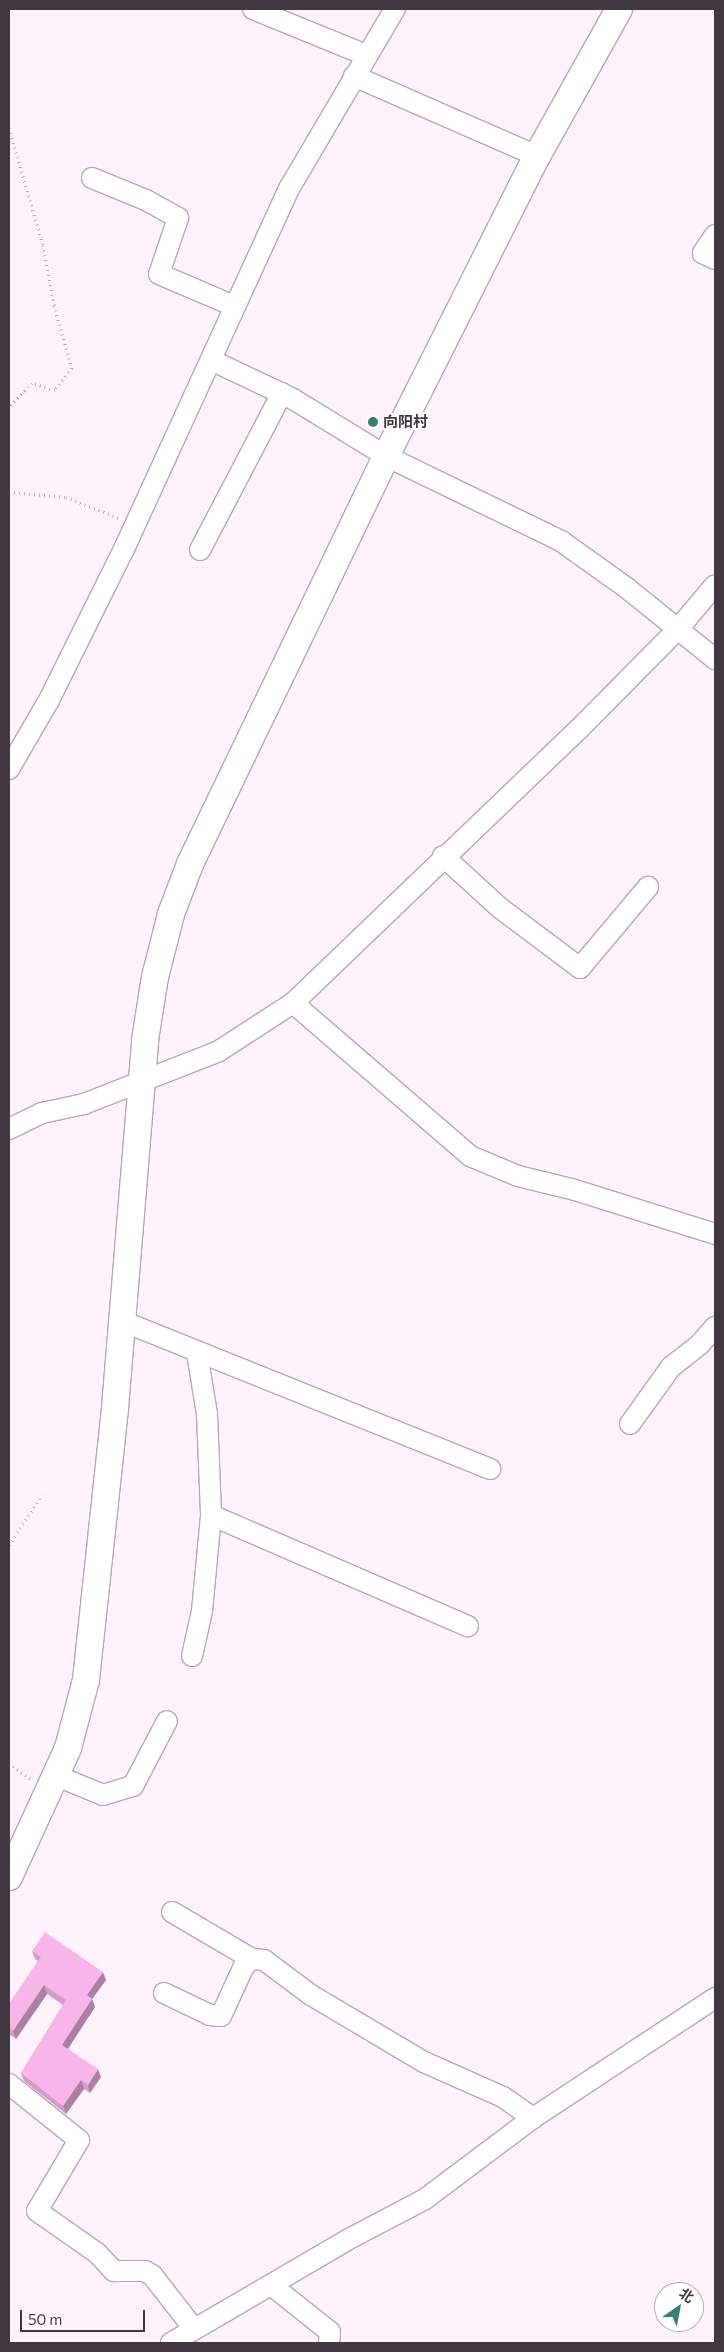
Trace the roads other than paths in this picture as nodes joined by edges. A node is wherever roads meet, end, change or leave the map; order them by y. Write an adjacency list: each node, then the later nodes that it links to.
1 (253, 9): 4 (street)
2 (395, 9): 4 (street)
3 (619, 9): 6 (main road)
4 (366, 54): 5 (street)
5 (354, 76): 6 (street); 10 (street)
6 (537, 156): 13 (main road)
7 (92, 178): 10 (street)
8 (715, 235): 9 (street)
9 (709, 256)
10 (234, 306): 11 (street)
11 (211, 360): 12 (street); 18 (street)
12 (282, 393): 13 (street); 14 (street)
13 (386, 456): 16 (street); 22 (main road)
14 (200, 550)
15 (715, 585): 16 (street)
16 (678, 629): 17 (street); 19 (street)
17 (715, 659)
18 (9, 769)
19 (443, 856): 20 (street); 21 (street)
20 (648, 887)
21 (293, 1003): 22 (street); 24 (street)
22 (141, 1084): 23 (street); 25 (main road)
23 (9, 1129)
24 (715, 1234)
25 (122, 1321): 27 (street); 34 (main road)
26 (715, 1327): 28 (street)
27 (197, 1353): 29 (street); 30 (street)
28 (630, 1424)
29 (490, 1470)
30 (211, 1515): 31 (street); 32 (street)
31 (468, 1626)
32 (192, 1656)
33 (167, 1721): 34 (street)
34 (57, 1776): 35 (main road)
35 (9, 1877)
36 (172, 1912): 37 (street)
37 (262, 1962): 38 (street); 41 (street)
38 (164, 1993)
39 (715, 1998): 41 (street)
40 (9, 2084): 43 (street)
41 (533, 2118): 42 (street)
42 (271, 2285): 43 (street); 45 (street)
43 (194, 2329): 44 (street)
44 (171, 2343)
45 (329, 2343)

